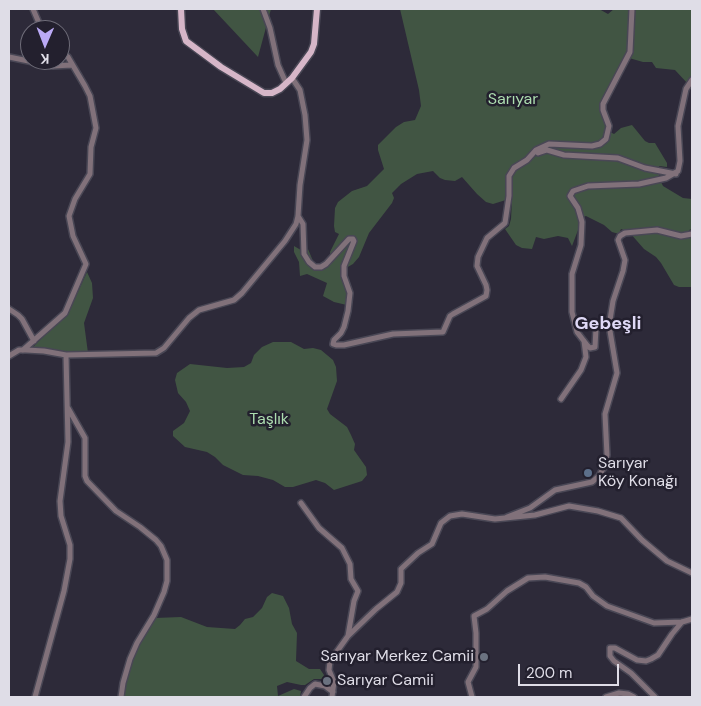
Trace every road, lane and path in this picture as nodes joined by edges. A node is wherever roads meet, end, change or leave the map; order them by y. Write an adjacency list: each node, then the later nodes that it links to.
1 (181, 9): 9 (main road)
2 (262, 9): 9 (street)
3 (317, 9): 9 (main road)
4 (632, 9): 10 (street)
5 (9, 56): 7 (street)
6 (70, 61): 7 (street)
7 (72, 65): 16 (street)
8 (692, 80): 11 (street)
9 (289, 81): 12 (street)
10 (529, 157): 11 (street); 12 (street)
11 (676, 174): 17 (street)
12 (298, 216): 19 (street)
13 (692, 234): 15 (street)
14 (9, 309): 16 (street)
15 (610, 320): 17 (street); 24 (street)
16 (34, 340): 18 (street)
17 (584, 342): 21 (street)
18 (24, 350): 19 (street); 20 (street)
19 (66, 355): 22 (street)
20 (9, 356)
21 (561, 399)
22 (67, 407): 30 (street); 31 (street)
23 (301, 503): 28 (street)
24 (505, 518): 25 (street); 28 (street)
25 (692, 573)
26 (692, 619): 27 (street)
27 (682, 622): 33 (street); 36 (street)
28 (348, 636): 29 (street)
29 (333, 695): 32 (street)
30 (35, 697)
31 (121, 697)
32 (304, 697)
33 (472, 697)
34 (606, 697): 35 (street)
35 (634, 697)
36 (655, 697)

